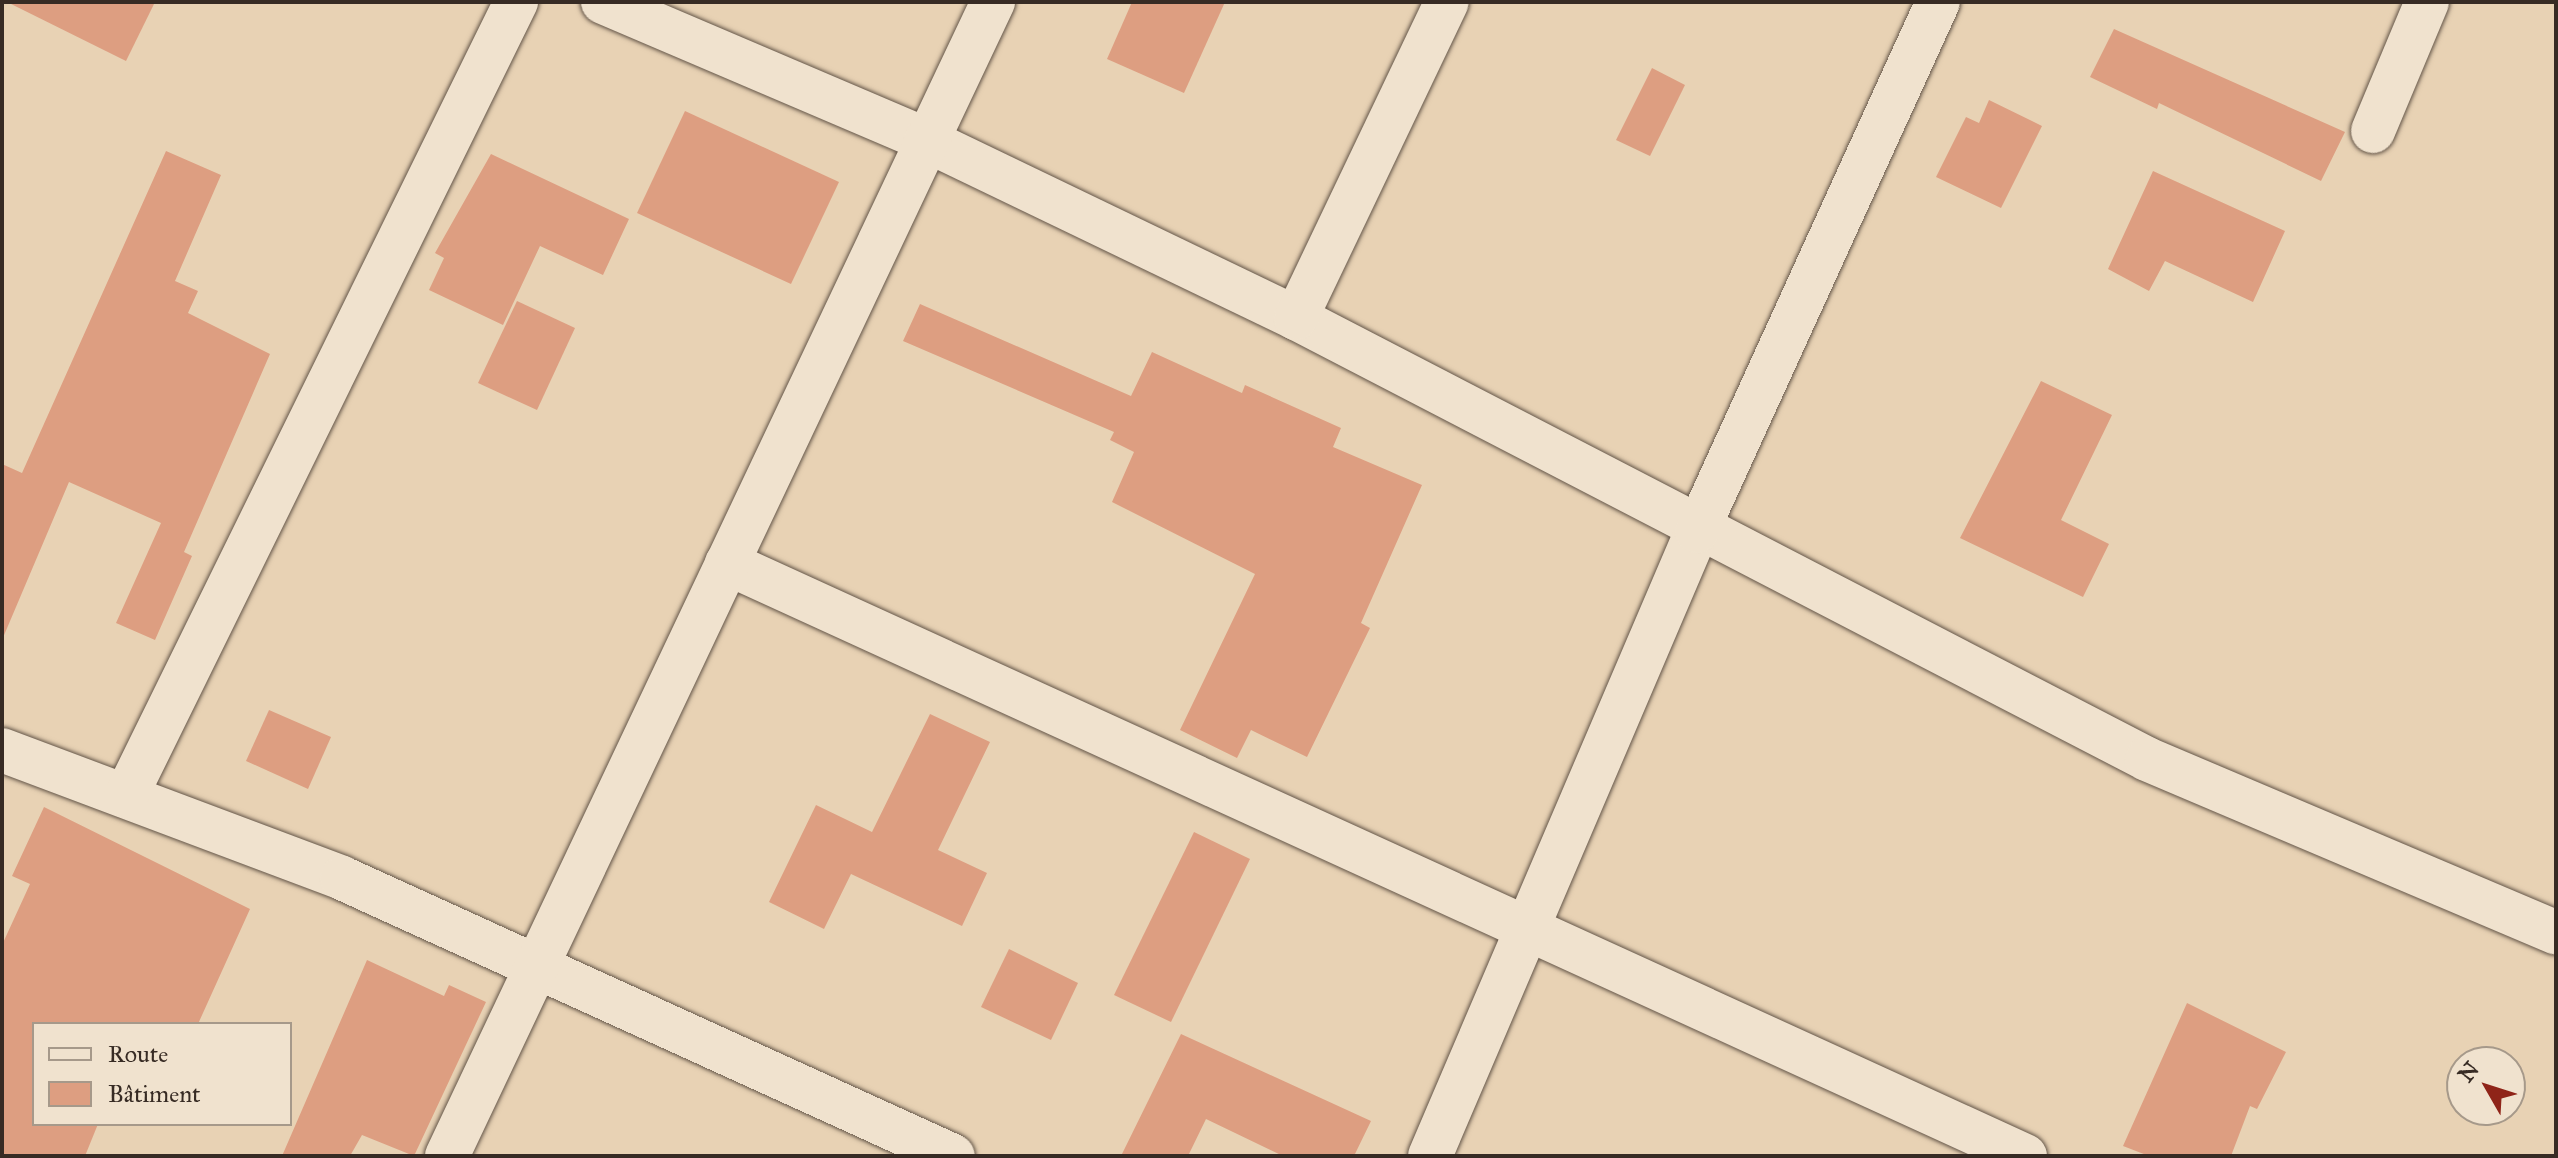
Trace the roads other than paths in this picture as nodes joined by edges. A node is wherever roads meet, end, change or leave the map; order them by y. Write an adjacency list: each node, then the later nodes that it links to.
1 (516, 2): 13 (street)
2 (603, 2): 8 (street)
3 (993, 2): 8 (street)
4 (1447, 2): 9 (street)
5 (1938, 2): 10 (street)
6 (2427, 2): 7 (street)
7 (2373, 131)
8 (926, 140): 9 (street); 11 (street)
9 (1296, 318): 10 (street)
10 (1697, 531): 14 (street); 15 (street)
11 (727, 563): 14 (street); 16 (street)
12 (2, 750): 13 (street)
13 (126, 796): 16 (street)
14 (1528, 927): 19 (street); 20 (street)
15 (2556, 933)
16 (539, 962): 17 (street); 18 (street)
17 (447, 1156)
18 (953, 1156)
19 (1430, 1156)
20 (2025, 1156)

